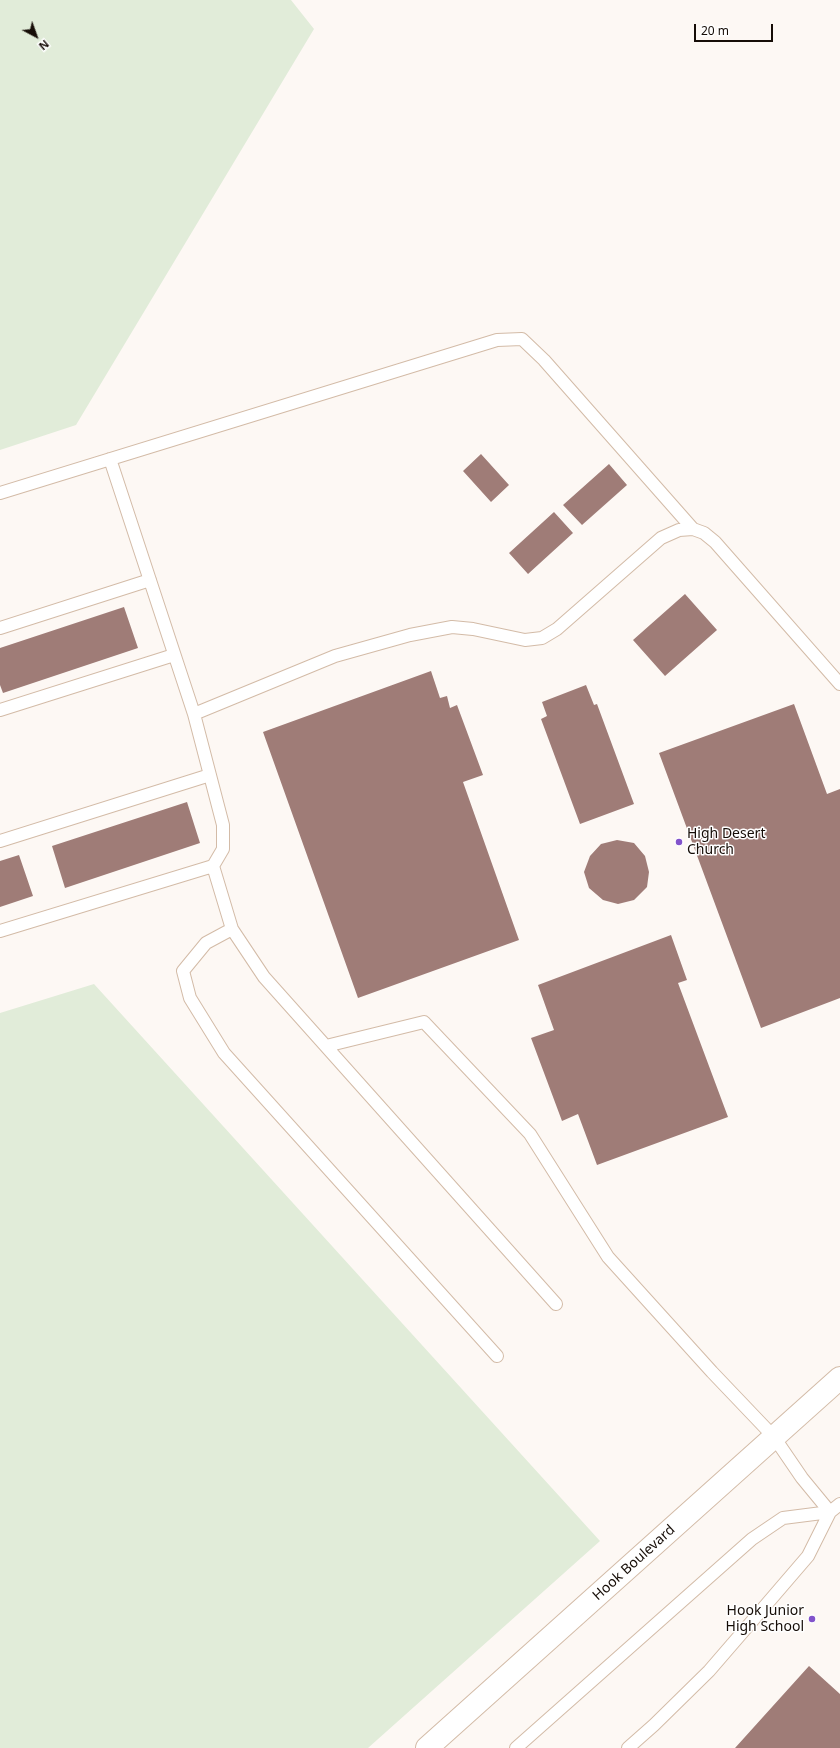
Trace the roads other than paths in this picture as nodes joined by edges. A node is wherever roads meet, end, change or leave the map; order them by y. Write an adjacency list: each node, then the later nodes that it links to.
1 (110, 459): 2 (lane); 3 (lane); 4 (lane)
2 (0, 492)
3 (693, 529): 7 (lane); 9 (lane)
4 (150, 580): 5 (lane); 6 (lane)
5 (0, 628)
6 (174, 655): 8 (lane); 9 (lane)
7 (840, 684)
8 (0, 710)
9 (194, 714): 10 (lane)
10 (210, 775): 11 (lane); 12 (lane)
11 (0, 841)
12 (213, 866): 13 (lane); 14 (lane)
13 (232, 929): 15 (lane); 17 (lane)
14 (0, 931)
15 (326, 1046): 16 (lane); 19 (lane)
16 (556, 1304)
17 (498, 1356)
18 (840, 1378): 19 (main road, Hook Boulevard)
19 (774, 1437): 20 (lane); 21 (main road, Hook Boulevard)
20 (835, 1508): 22 (lane); 23 (lane)
21 (427, 1748)
22 (516, 1748)
23 (628, 1748)

